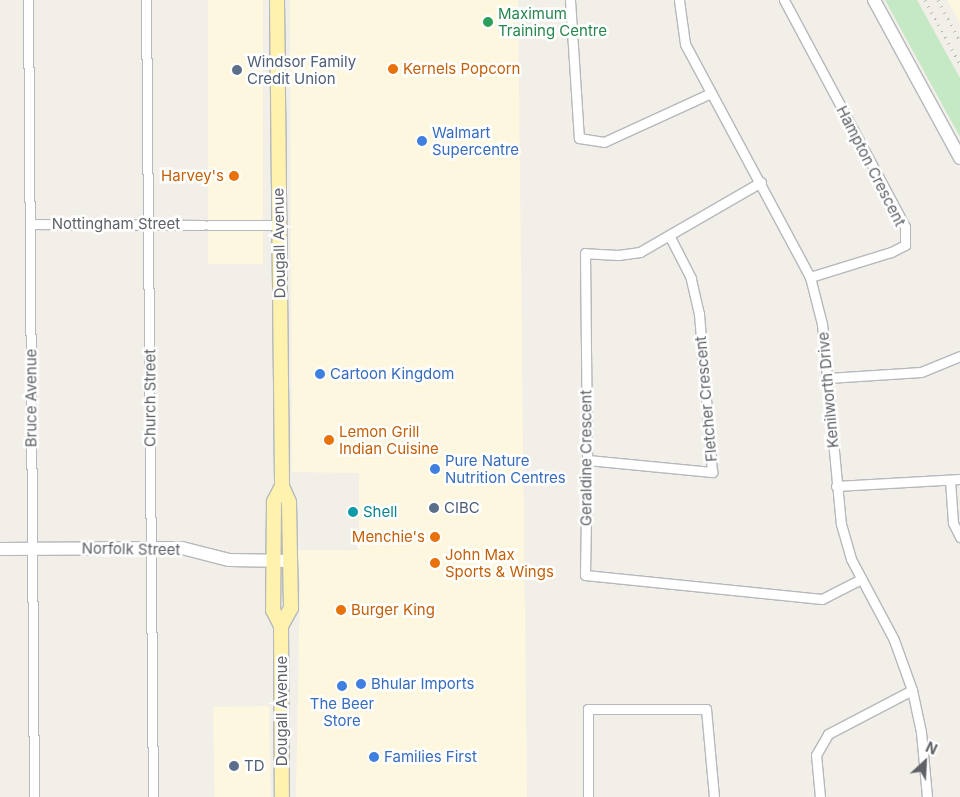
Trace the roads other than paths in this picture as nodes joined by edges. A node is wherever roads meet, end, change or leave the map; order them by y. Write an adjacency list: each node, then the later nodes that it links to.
1 (28, 0): 11 (street, Bruce Avenue)
2 (146, 0): 12 (street, Church Street)
3 (277, 0): 13 (main road, Dougall Avenue)
4 (570, 0): 8 (street)
5 (679, 0): 8 (street, Kenilworth Drive)
6 (784, 0): 15 (street, Hampton Crescent)
7 (874, 0): 9 (street)
8 (712, 93): 10 (street, Kenilworth Drive)
9 (960, 158)
10 (761, 182): 14 (street, Geraldine Crescent); 15 (street, Kenilworth Drive)
11 (30, 224): 12 (street, Nottingham Street); 25 (street, Bruce Avenue)
12 (148, 224): 13 (street, Nottingham Street); 23 (street, Church Street)
13 (279, 225): 20 (main road, Dougall Avenue)
14 (669, 235): 18 (street, Geraldine Crescent); 18 (street, Fletcher Crescent)
15 (810, 277): 17 (street, Kenilworth Drive)
16 (960, 356): 17 (street)
17 (828, 378): 21 (street, Kenilworth Drive)
18 (587, 460): 28 (street, Geraldine Crescent)
19 (955, 479): 21 (street); 22 (street)
20 (282, 486): 26 (main road, Dougall Avenue); 27 (main road, Dougall Avenue)
21 (836, 486): 28 (street, Kenilworth Drive)
22 (960, 537)
23 (151, 548): 25 (street, Norfolk Street); 26 (street, Norfolk Street); 32 (street, Church Street)
24 (0, 549): 25 (street, Norfolk Street)
25 (32, 549): 31 (street, Bruce Avenue)
26 (273, 561): 27 (street, Norfolk Street); 29 (main road, Dougall Avenue)
27 (290, 561): 29 (main road, Dougall Avenue)
28 (861, 579): 30 (street, Kenilworth Drive)
29 (281, 626): 33 (main road, Dougall Avenue)
30 (912, 690): 36 (street); 37 (street, Kenilworth Drive)
31 (34, 797)
32 (153, 797)
33 (282, 797)
34 (588, 797): 35 (street)
35 (714, 797)
36 (820, 797)
37 (927, 797)

